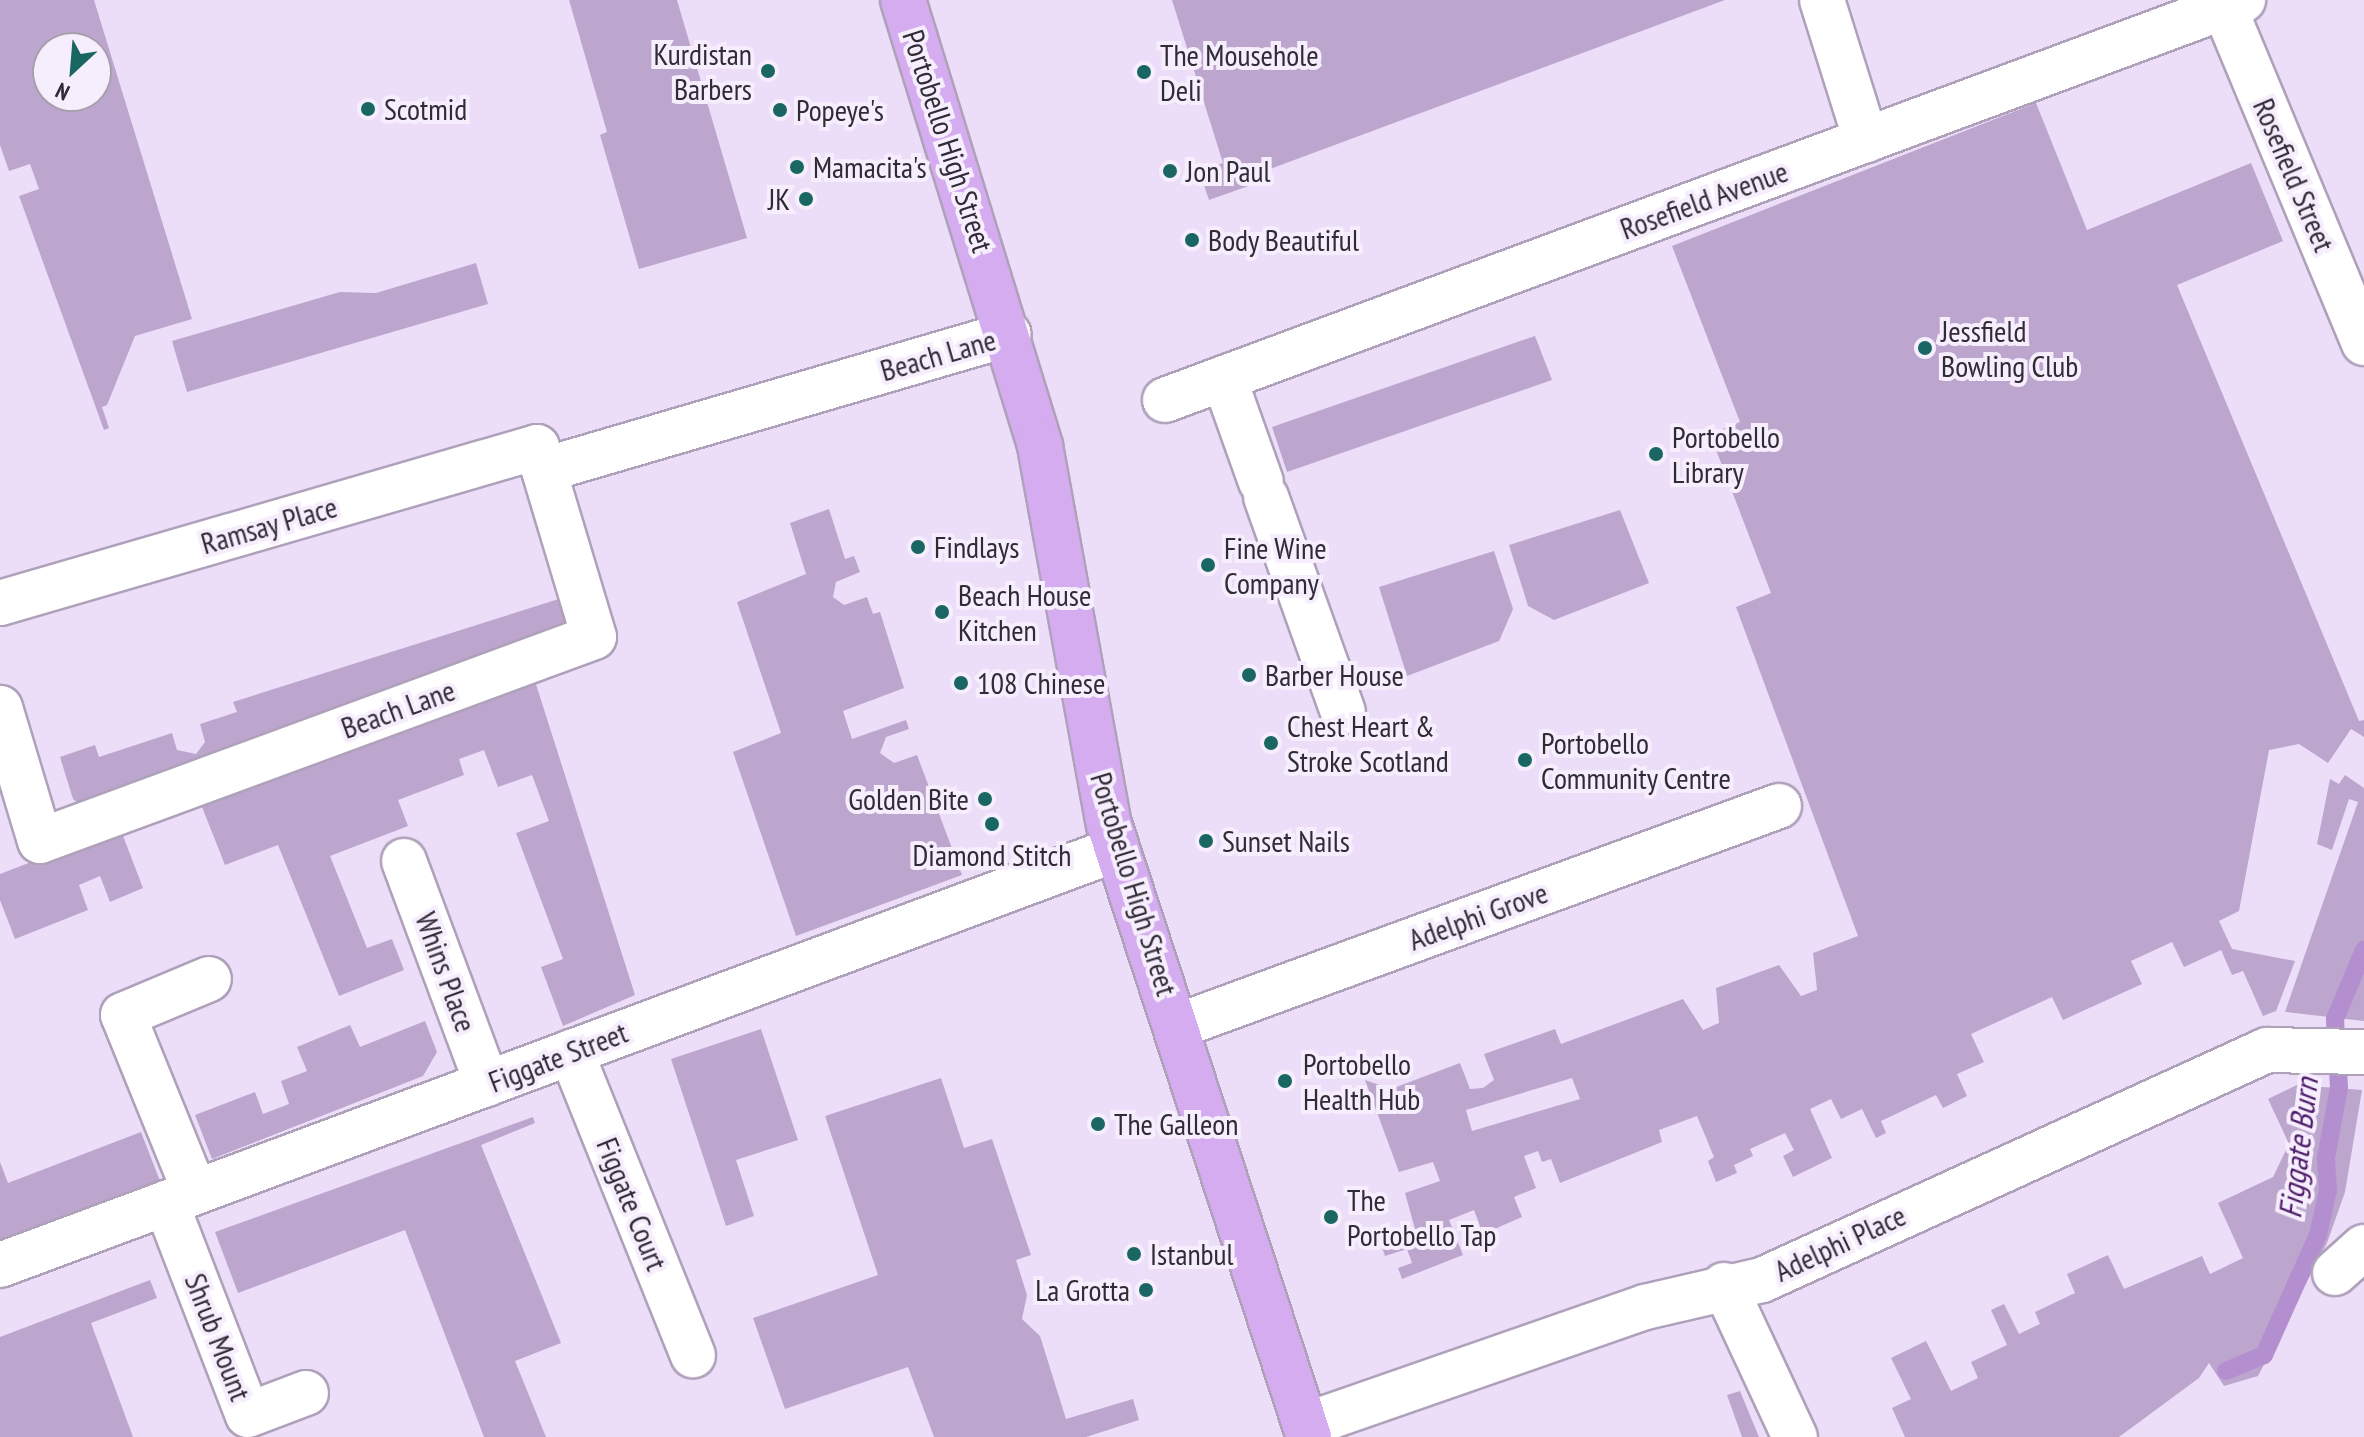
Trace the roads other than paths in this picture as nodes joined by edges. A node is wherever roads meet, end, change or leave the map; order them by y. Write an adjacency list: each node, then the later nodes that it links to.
1 (903, 0): 5 (main road, Portobello High Street)
2 (1822, 0): 4 (street)
3 (2233, 4): 4 (street, Rosefield Avenue); 6 (street, Rosefield Street)
4 (1866, 140): 7 (street, Rosefield Avenue)
5 (1009, 334): 9 (street, Beach Lane); 14 (main road, Portobello High Street)
6 (2364, 343)
7 (1224, 378): 8 (street, Rosefield Avenue); 12 (street)
8 (1165, 400)
9 (541, 459): 10 (street, Ramsay Place); 11 (street, Beach Lane)
10 (0, 603)
11 (0, 708)
12 (1343, 712)
13 (1779, 806): 17 (street, Adelphi Grove)
14 (1117, 849): 17 (main road, Portobello High Street); 18 (street, Figgate Street)
15 (404, 861): 20 (street, Whins Place)
16 (209, 979): 21 (street)
17 (1178, 1026): 26 (main road, Portobello High Street)
18 (571, 1052): 20 (street, Figgate Street); 24 (street, Figgate Court)
19 (2364, 1052): 23 (street, Adelphi Place)
20 (487, 1084): 21 (street, Figgate Street)
21 (180, 1197): 22 (street, Figgate Street); 25 (street, Shrub Mount)
22 (0, 1265)
23 (1724, 1285): 26 (street, Adelphi Place); 27 (street)
24 (693, 1355)
25 (306, 1393)
26 (1308, 1431)
27 (1795, 1437)

